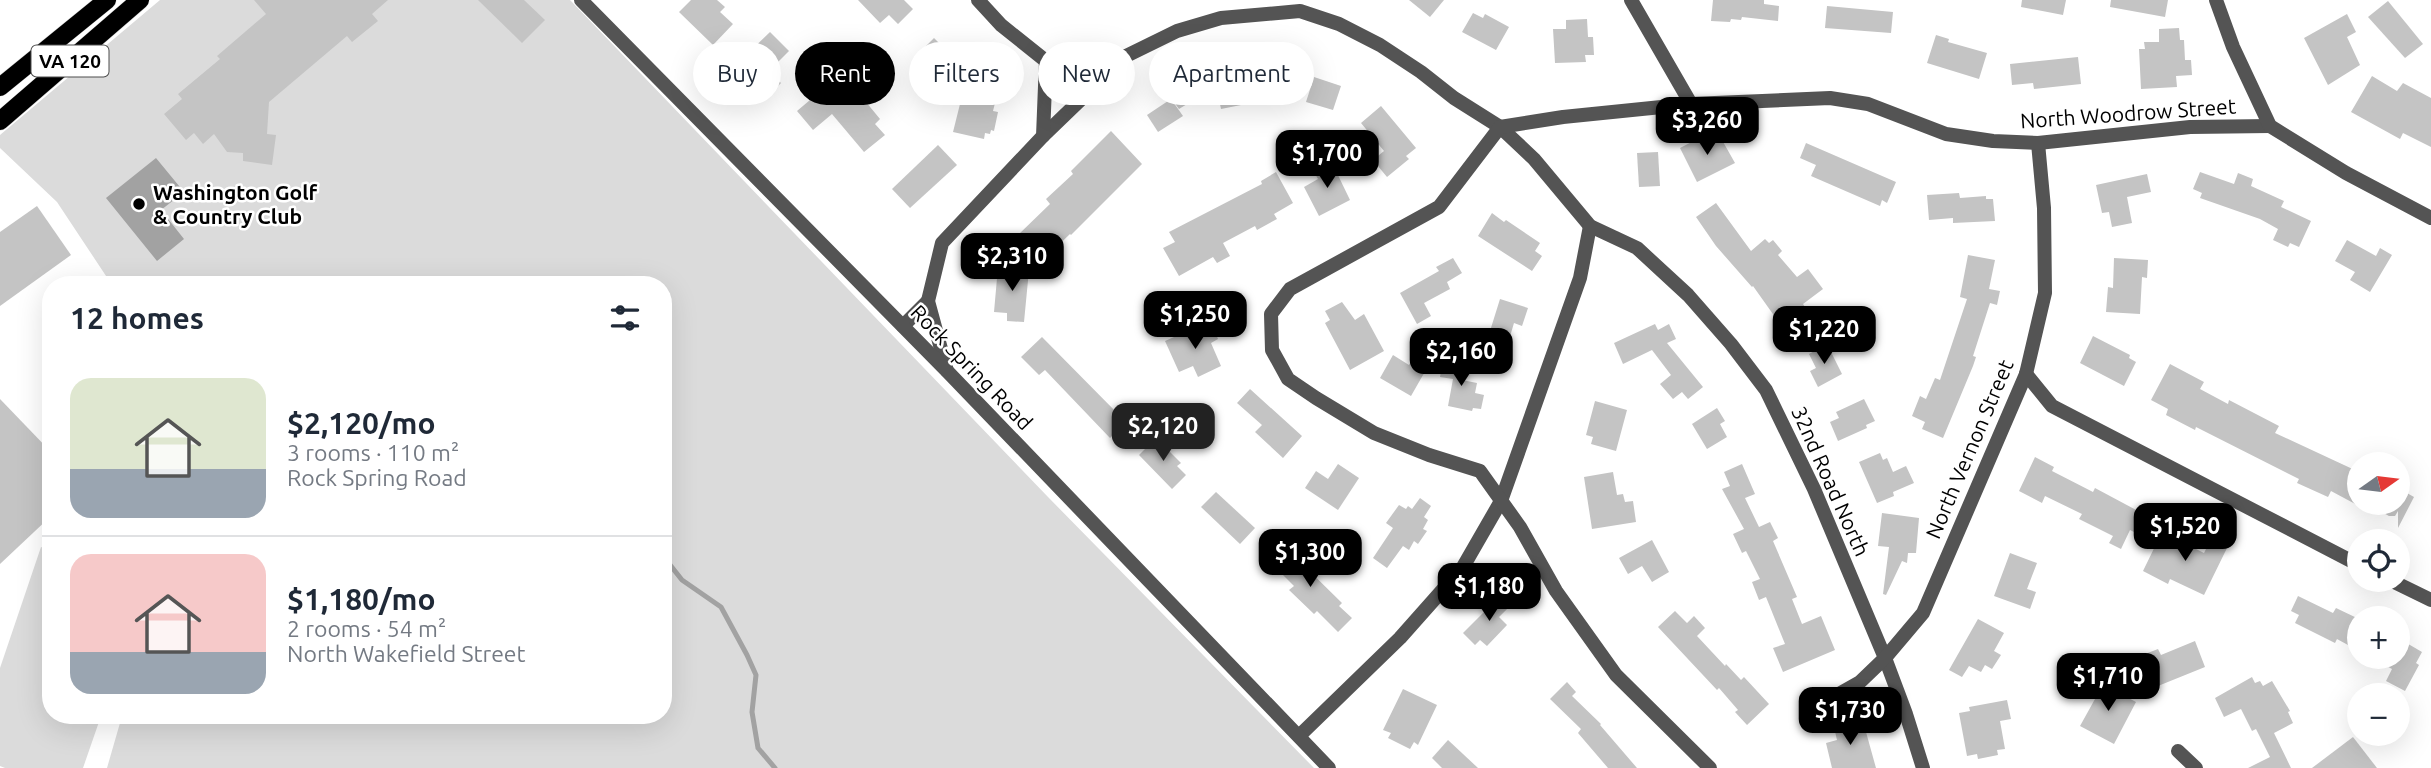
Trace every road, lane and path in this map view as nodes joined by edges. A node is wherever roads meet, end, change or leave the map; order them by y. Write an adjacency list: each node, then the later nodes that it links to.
1 (107, 0): 10 (main road, VA 120)
2 (140, 0): 14 (main road, VA 120)
3 (582, 0): 22 (street, Rock Spring Road)
4 (978, 0): 9 (street)
5 (1631, 0): 11 (street)
6 (2216, 0): 15 (street)
7 (1305, 5): 8 (street); 16 (street, 32nd Road North)
8 (1135, 51)
9 (1038, 55)
10 (0, 87)
11 (1691, 104): 16 (street, North Woodrow Street); 18 (street, North Woodrow Street)
12 (1044, 105): 17 (street)
13 (1075, 105): 17 (street)
14 (0, 121)
15 (2270, 126): 18 (street, North Woodrow Street); 19 (street)
16 (1500, 127): 20 (street, 32nd Road North); 25 (street)
17 (1043, 136): 21 (street)
18 (2038, 143): 24 (street, North Vernon Street)
19 (2431, 218)
20 (1590, 226): 25 (street); 29 (street, 32nd Road North)
21 (928, 301): 22 (street); 23 (street)
22 (903, 326): 23 (street, Rock Spring Road)
23 (947, 371): 31 (street, Rock Spring Road)
24 (2026, 374): 26 (street); 29 (street, North Vernon Street)
25 (1501, 501): 31 (street); 34 (street)
26 (2347, 559)
27 (2410, 590): 28 (street)
28 (2431, 600)
29 (1885, 659): 30 (street, North Vernon Street); 35 (street, 32nd Road North)
30 (1807, 712)
31 (1299, 736): 33 (street, Rock Spring Road)
32 (2178, 751): 36 (street)
33 (1329, 768)
34 (1710, 768)
35 (1923, 768)
36 (2196, 768)

